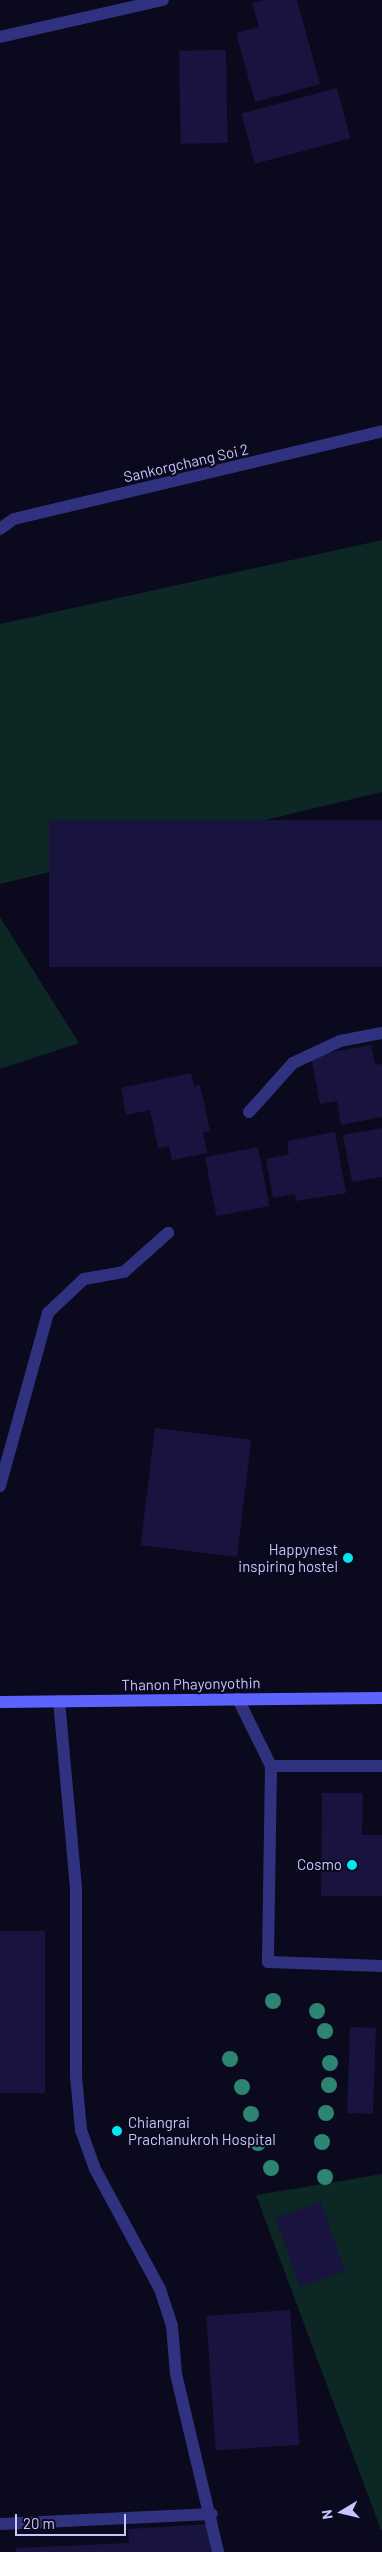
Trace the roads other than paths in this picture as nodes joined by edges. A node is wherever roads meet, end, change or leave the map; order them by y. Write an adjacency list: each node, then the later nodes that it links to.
1 (163, 0): 2 (street)
2 (0, 37)
3 (382, 431): 4 (street, Sankorgchang Soi 2)
4 (0, 529)
5 (382, 1033): 6 (street)
6 (248, 1112)
7 (168, 1233): 8 (street)
8 (0, 1486)
9 (382, 1698): 10 (main road, Thanon Phayonyothin)
10 (238, 1699): 11 (main road, Thanon Phayonyothin); 13 (street)
11 (59, 1701): 12 (main road, Thanon Phayonyothin); 16 (street)
12 (0, 1702)
13 (271, 1766): 14 (street); 15 (street)
14 (382, 1766)
15 (382, 1966)
16 (212, 2514): 17 (street); 18 (street)
17 (0, 2524)
18 (218, 2552)

